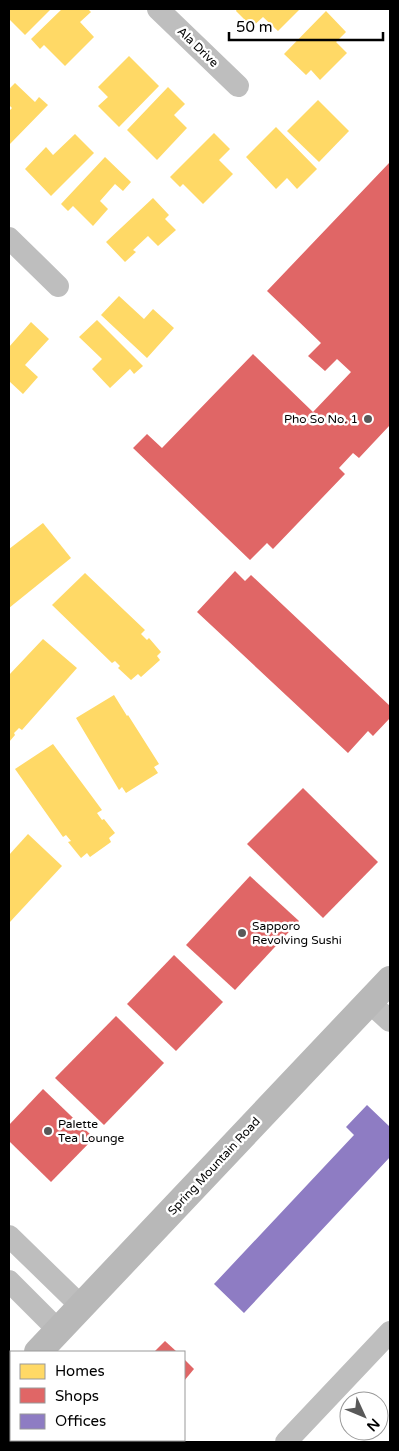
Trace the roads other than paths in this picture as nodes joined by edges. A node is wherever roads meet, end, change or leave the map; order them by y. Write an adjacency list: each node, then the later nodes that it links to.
1 (158, 9): 2 (street, Ala Drive)
2 (238, 86)
3 (9, 238): 4 (street)
4 (58, 286)
5 (390, 980): 6 (main road, Spring Mountain Road)
6 (369, 1002): 7 (street); 10 (main road, Spring Mountain Road)
7 (390, 1021)
8 (9, 1236): 10 (street)
9 (9, 1281): 11 (street)
10 (81, 1306): 11 (main road, Spring Mountain Road)
11 (58, 1330): 13 (main road, Spring Mountain Road)
12 (390, 1332): 14 (street)
13 (39, 1351)
14 (286, 1442)

